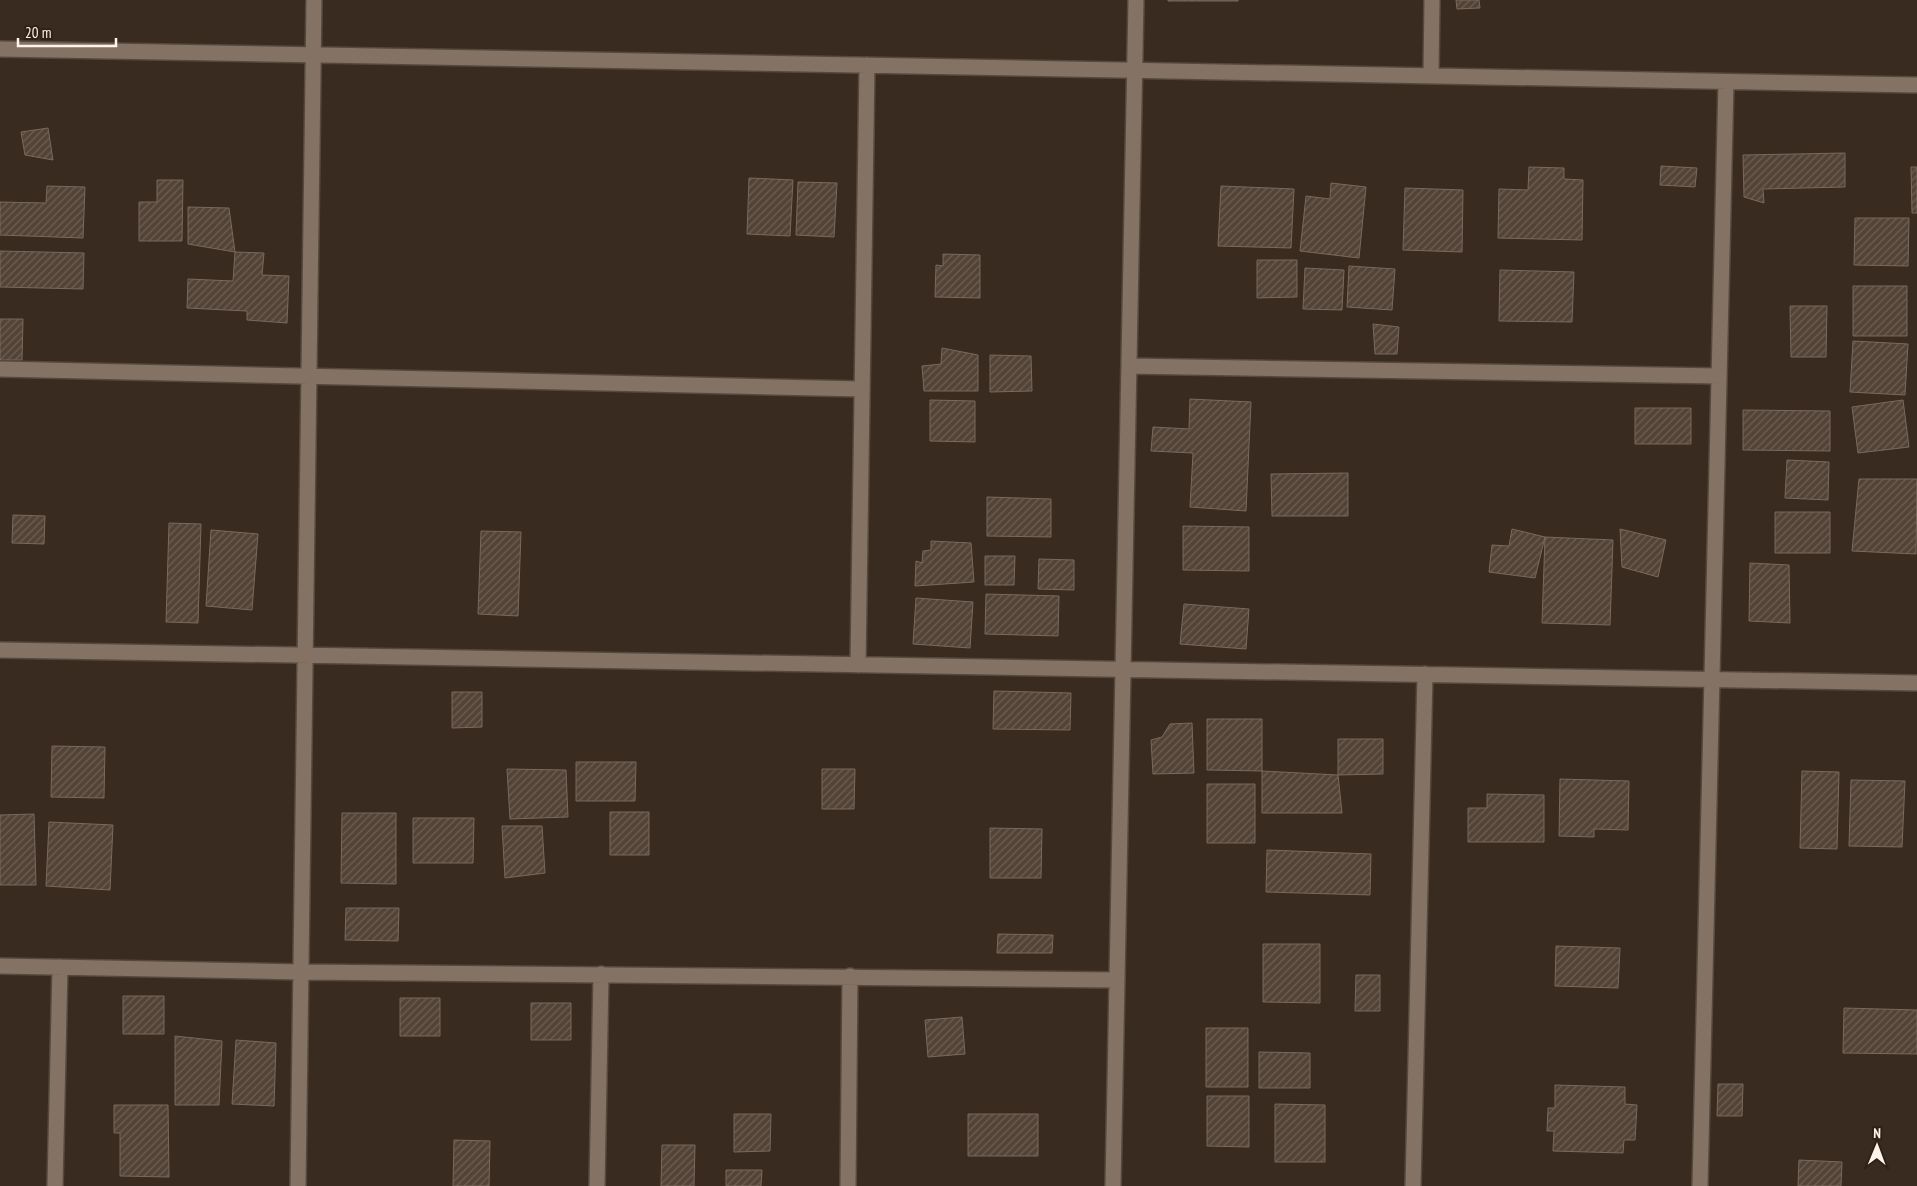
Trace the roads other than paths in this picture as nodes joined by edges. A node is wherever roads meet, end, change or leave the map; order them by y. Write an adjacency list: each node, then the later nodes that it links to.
1 (314, 0): 5 (street)
2 (1136, 0): 7 (street)
3 (1432, 0): 8 (street)
4 (0, 49): 5 (street)
5 (314, 55): 6 (street); 13 (street)
6 (867, 65): 7 (street); 15 (street)
7 (1134, 70): 8 (street); 11 (street)
8 (1431, 76): 9 (street)
9 (1726, 82): 10 (street); 14 (street)
10 (1917, 85)
11 (1128, 366): 14 (street); 19 (street)
12 (0, 369): 13 (street)
13 (310, 376): 15 (street); 17 (street)
14 (1719, 376): 21 (street)
15 (861, 389): 18 (street)
16 (0, 650): 17 (street)
17 (305, 655): 18 (street); 25 (street)
18 (858, 665): 19 (street)
19 (1123, 669): 20 (street); 28 (street)
20 (1425, 674): 21 (street); 34 (street)
21 (1712, 679): 22 (street); 35 (street)
22 (1917, 683)
23 (0, 966): 24 (street)
24 (60, 966): 25 (street); 29 (street)
25 (300, 972): 26 (street); 30 (street)
26 (601, 974): 27 (street); 31 (street)
27 (850, 976): 28 (street); 32 (street)
28 (1117, 980): 33 (street)
29 (55, 1186)
30 (298, 1186)
31 (597, 1186)
32 (848, 1186)
33 (1113, 1186)
34 (1412, 1186)
35 (1700, 1186)

